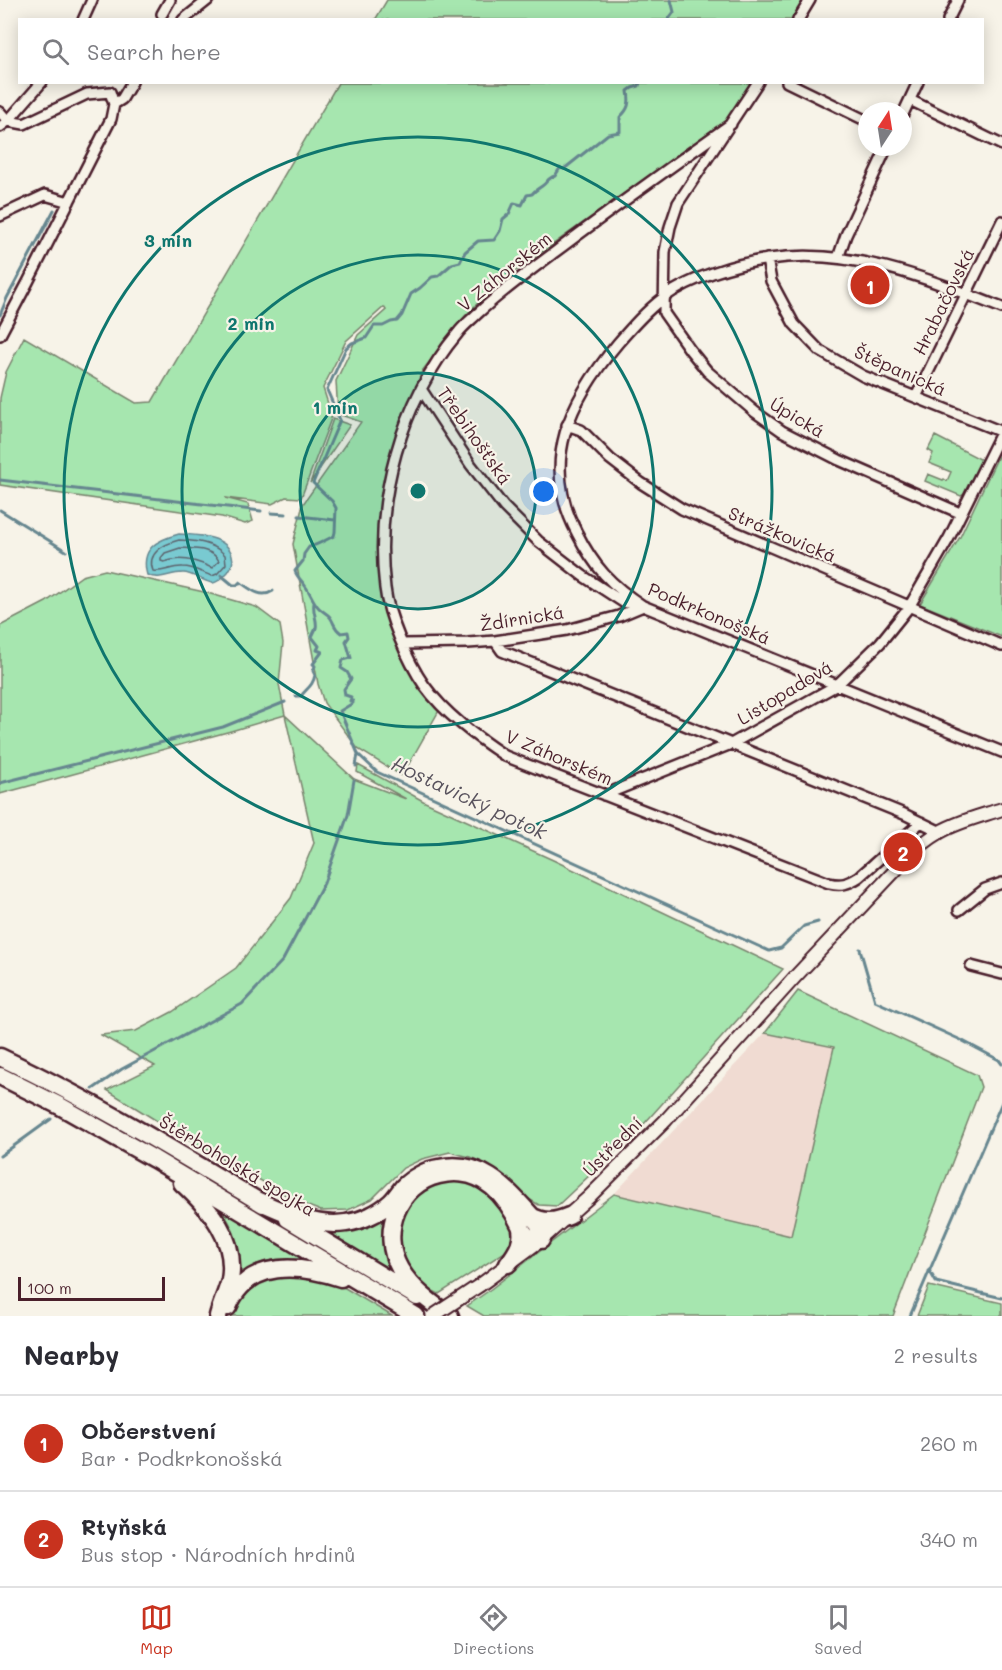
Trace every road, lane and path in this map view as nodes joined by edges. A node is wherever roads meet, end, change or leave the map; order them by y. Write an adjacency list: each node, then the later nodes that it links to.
1 (92, 0): 7 (street)
2 (170, 0): 6 (street)
3 (208, 0): 8 (street)
4 (810, 0): 9 (street)
5 (958, 0): 10 (street)
6 (162, 14)
7 (84, 18)
8 (186, 18)
9 (799, 18)
10 (949, 18)
11 (40, 84): 23 (street)
12 (116, 84): 17 (street)
13 (131, 84): 20 (street)
14 (757, 84): 24 (street, V Záhorském)
15 (791, 84): 22 (street)
16 (917, 84): 18 (street)
17 (110, 92): 20 (street); 23 (street)
18 (910, 99): 19 (street); 25 (street)
19 (909, 102)
20 (114, 104): 27 (street)
21 (0, 112): 23 (street)
22 (858, 117)
23 (4, 124)
24 (731, 124): 33 (street, V Záhorském); 36 (street, V Záhorském)
25 (1002, 145)
26 (883, 156): 30 (street)
27 (69, 202): 28 (street); 35 (street)
28 (0, 216)
29 (1002, 221): 32 (street, Hrabačovská)
30 (838, 258): 31 (street, Podkrkonošská); 32 (street, Podkrkonošská)
31 (767, 259): 33 (street, Podkrkonošská); 37 (street, Štěpanická)
32 (965, 294): 34 (street, Podkrkonošská); 37 (street, Hrabačovská)
33 (664, 297): 38 (street, Podkrkonošská); 40 (street, Úpická)
34 (1002, 308)
35 (0, 335)
36 (422, 389): 41 (street, Třebihošťská); 44 (street, V Záhorském)
37 (916, 397): 39 (street, Štěpanická)
38 (567, 425): 41 (street, Podkrkonošská); 42 (street, Strážkovická)
39 (1002, 431): 40 (street, Listopadová)
40 (960, 513): 42 (street, Listopadová)
41 (643, 606): 43 (street, Ždírnická); 46 (street, Podkrkonošská)
42 (909, 607): 45 (street, Strážkovická); 46 (street, Listopadová)
43 (495, 641): 44 (street, Ždírnická); 47 (street)
44 (402, 644): 49 (street, V Záhorském)
45 (1002, 646)
46 (837, 685): 47 (street, Listopadová); 48 (street, Podkrkonošská)
47 (731, 744): 49 (street, Listopadová); 51 (street)
48 (1002, 753)
49 (604, 795): 51 (street, V Záhorském)
50 (1002, 809): 52 (street, Ústřední)
51 (921, 822): 52 (street)
52 (941, 832): 61 (street, Ústřední)
53 (1002, 883): 54 (street)
54 (959, 910)
55 (971, 966): 56 (street)
56 (1002, 974)
57 (0, 1057): 60 (highway, Štěrboholská spojka)
58 (0, 1076): 59 (highway, Štěrboholská spojka)
59 (154, 1159): 65 (highway, Štěrboholská spojka); 66 (highway)
60 (254, 1198): 62 (highway); 70 (highway, Štěrboholská spojka)
61 (569, 1216): 62 (highway); 63 (street, Ústřední)
62 (526, 1220): 63 (highway); 64 (highway); 70 (highway)
63 (541, 1240): 64 (street, Ústřední)
64 (508, 1264): 69 (street, Ústřední, bridge)
65 (374, 1290): 67 (highway); 68 (highway, Štěrboholská spojka)
66 (218, 1316)
67 (225, 1316)
68 (416, 1316)
69 (433, 1316)
70 (449, 1316)

